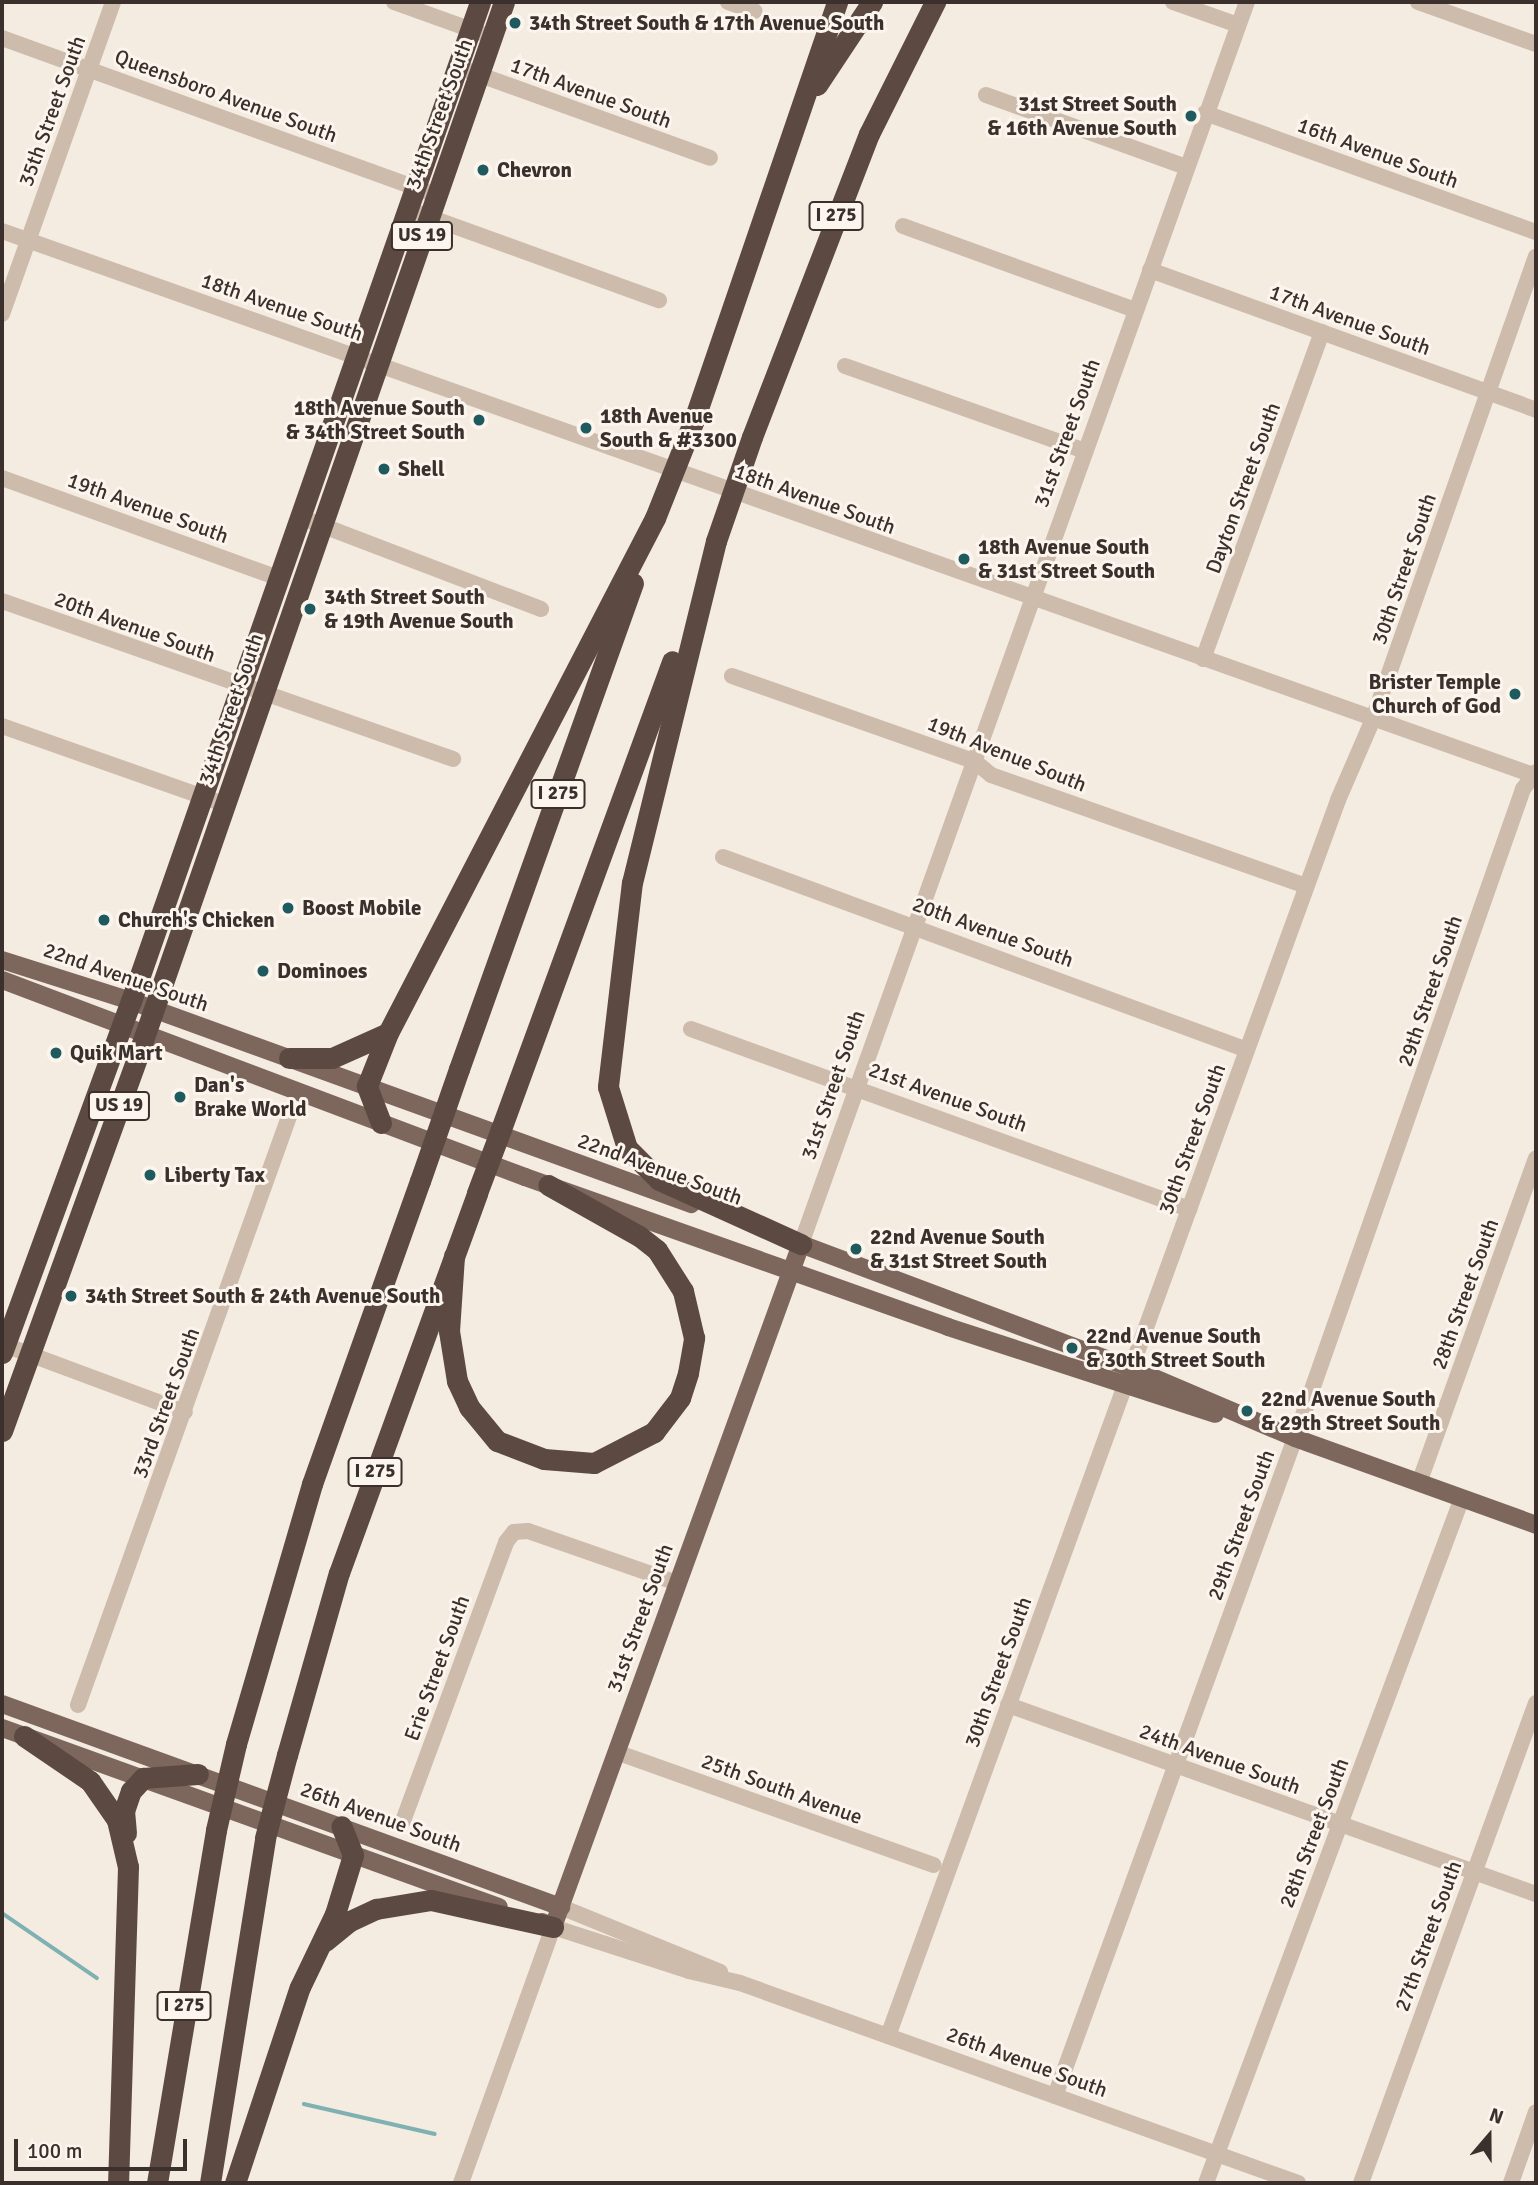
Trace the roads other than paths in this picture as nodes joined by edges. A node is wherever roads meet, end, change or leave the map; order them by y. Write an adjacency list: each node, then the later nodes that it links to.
1 (113, 2): 19 (street, 35th Street South)
2 (394, 2): 14 (street, 17th Avenue South)
3 (480, 2): 14 (highway, 34th Street South / US 19)
4 (504, 2): 15 (highway, 34th Street South / US 19)
5 (728, 2): 12 (street)
6 (837, 2): 22 (highway, I 275)
7 (872, 2): 22 (highway)
8 (935, 2): 50 (highway, I 275, bridge)
9 (1173, 2): 13 (street)
10 (1247, 2): 13 (street, 31st Street South)
11 (1418, 2): 17 (street)
12 (754, 11)
13 (1238, 25): 23 (street, 31st Street South)
14 (470, 29): 15 (street, 17th Avenue South); 18 (highway, 34th Street South / US 19)
15 (492, 37): 20 (highway, 34th Street South / US 19)
16 (2, 38): 19 (street, Queensboro Avenue South)
17 (1536, 44)
18 (457, 67): 20 (street, 17th Avenue South); 26 (highway, 34th Street South / US 19)
19 (89, 69): 26 (street, Queensboro Avenue South); 33 (street, 35th Street South)
20 (478, 75): 24 (street, 17th Avenue South); 27 (highway, 34th Street South / US 19)
21 (986, 96): 25 (street)
22 (799, 112): 48 (highway, I 275, bridge)
23 (1205, 113): 25 (street, 31st Street South); 32 (street, 16th Avenue South)
24 (710, 158)
25 (1186, 167): 35 (street, 31st Street South)
26 (414, 188): 27 (street, Queensboro Avenue South); 28 (highway, 34th Street South / US 19)
27 (436, 195): 29 (highway, 34th Street South / US 19)
28 (407, 209): 29 (street); 40 (highway, 34th Street South / US 19)
29 (428, 217): 36 (street); 41 (highway, 34th Street South / US 19)
30 (903, 226): 37 (street)
31 (2, 231): 33 (street, 18th Avenue South)
32 (1536, 232)
33 (28, 240): 38 (street, 35th Street South); 40 (street, 18th Avenue South)
34 (1536, 257): 43 (street, 30th Street South)
35 (1150, 270): 37 (street, 31st Street South); 39 (street, 17th Avenue South)
36 (659, 300)
37 (1135, 310): 45 (street, 31st Street South)
38 (2, 314)
39 (1322, 332): 43 (street, 17th Avenue South); 55 (street, Dayton Street South)
40 (356, 355): 41 (street, 18th Avenue South); 47 (highway, 34th Street South / US 19)
41 (378, 363): 49 (highway, 34th Street South / US 19); 52 (street, 18th Avenue South)
42 (845, 366): 45 (street)
43 (1488, 392): 44 (street, 17th Avenue South); 59 (street, 30th Street South)
44 (1536, 410)
45 (1085, 451): 52 (street, 31st Street South)
46 (2, 478): 51 (street, 19th Avenue South)
47 (300, 517): 49 (street); 51 (highway, 34th Street South / US 19)
48 (655, 518): 75 (highway); 125 (highway, I 275, bridge)
49 (321, 526): 54 (street); 58 (highway, 34th Street South / US 19)
50 (716, 541): 86 (highway); 87 (highway, I 275, bridge)
51 (279, 578): 57 (highway, 34th Street South / US 19)
52 (1032, 599): 55 (street, 18th Avenue South); 62 (street, 31st Street South)
53 (2, 601): 57 (street, 20th Avenue South)
54 (541, 609)
55 (1203, 659): 59 (street, 18th Avenue South)
56 (732, 676): 62 (street, 19th Avenue South)
57 (240, 688): 58 (street, 20th Avenue South); 64 (highway, 34th Street South / US 19)
58 (264, 691): 61 (street, 20th Avenue South); 65 (highway, 34th Street South / US 19)
59 (1373, 719): 63 (street, 18th Avenue South); 67 (street, 30th Street South)
60 (2, 726): 64 (street)
61 (453, 759)
62 (974, 761): 67 (street, 19th Avenue South); 68 (street, 31st Street South)
63 (1536, 775): 95 (street, 29th Street South)
64 (202, 797): 65 (street); 71 (highway, 34th Street South / US 19)
65 (223, 804): 72 (highway, 34th Street South / US 19)
66 (723, 857): 68 (street, 20th Avenue South)
67 (1306, 887): 77 (street, 30th Street South)
68 (914, 925): 77 (street, 20th Avenue South); 79 (street, 31st Street South)
69 (2, 960): 71 (main road, 22nd Avenue South)
70 (2, 980): 73 (main road, 22nd Avenue South)
71 (131, 1001): 72 (main road, 22nd Avenue South); 73 (highway, 34th Street South / US 19)
72 (153, 1010): 76 (highway, 34th Street South / US 19); 78 (main road, 22nd Avenue South)
73 (121, 1027): 76 (main road, 22nd Avenue South); 89 (highway, 34th Street South / US 19)
74 (691, 1029): 79 (street, 21st Avenue South)
75 (388, 1033): 78 (highway); 80 (highway)
76 (145, 1036): 82 (main road, 22nd Avenue South); 90 (highway, 34th Street South / US 19)
77 (1247, 1050): 85 (street, 30th Street South)
78 (289, 1058): 80 (main road, 22nd Avenue South)
79 (856, 1085): 85 (street, 21st Avenue South); 86 (street, 31st Street South)
80 (367, 1086): 82 (highway); 86 (main road, 22nd Avenue South)
81 (290, 1114): 93 (street, 33rd Street South)
82 (381, 1124): 84 (main road, 22nd Avenue South)
83 (1536, 1158): 96 (street, 28th Street South)
84 (548, 1185): 87 (highway); 88 (main road, 22nd Avenue South)
85 (1189, 1209): 91 (street, 30th Street South)
86 (801, 1244): 88 (main road, 31st Street South); 91 (main road, 22nd Avenue South)
87 (454, 1256): 126 (highway, I 275, bridge)
88 (792, 1270): 92 (main road, 22nd Avenue South); 99 (main road, 31st Street South)
89 (3, 1348): 90 (street)
90 (29, 1355): 93 (street); 94 (highway, 34th Street South / US 19)
91 (1131, 1368): 92 (street, 30th Street South); 95 (main road, 22nd Avenue South)
92 (1124, 1387): 95 (main road, 22nd Avenue South); 103 (street, 30th Street South)
93 (185, 1412): 102 (street, 33rd Street South)
94 (2, 1431)
95 (1295, 1438): 96 (main road, 22nd Avenue South); 107 (street, 29th Street South)
96 (1419, 1483): 97 (main road, 22nd Avenue South)
97 (1462, 1498): 98 (main road, 22nd Avenue South); 111 (street, 28th Street South)
98 (1536, 1525)
99 (677, 1583): 106 (main road, 31st Street South); 110 (street, Erie Street South)
100 (1536, 1703): 116 (street, 27th Street South)
101 (2, 1704): 108 (main road, 26th Avenue South)
102 (78, 1705)
103 (1009, 1705): 107 (street, 24th Avenue South); 120 (street, 30th Street South)
104 (2, 1728): 105 (main road, 26th Avenue South)
105 (24, 1737): 109 (main road, 26th Avenue South); 115 (highway)
106 (616, 1752): 114 (street, 25th South Avenue); 118 (main road, 31st Street South)
107 (1176, 1765): 111 (street, 24th Avenue South); 121 (street, 29th Street South)
108 (198, 1774): 109 (highway); 112 (main road, 26th Avenue South)
109 (143, 1778): 113 (main road, 26th Avenue South); 115 (highway)
110 (403, 1821)
111 (1340, 1824): 116 (street, 24th Avenue South); 123 (street, 28th Street South)
112 (341, 1826): 113 (highway); 118 (main road, 26th Avenue South)
113 (353, 1855): 118 (main road, 26th Avenue South); 119 (highway)
114 (934, 1865)
115 (128, 1867): 124 (highway)
116 (1474, 1872): 117 (street, 24th Avenue South); 131 (street, 27th Street South)
117 (1536, 1894)
118 (557, 1917): 119 (highway); 120 (street, 26th Avenue South); 128 (street, 31st Street South)
119 (309, 1963): 127 (highway)
120 (888, 2036): 121 (street, 26th Avenue South)
121 (1055, 2096): 123 (street, 26th Avenue South)
122 (1536, 2112): 132 (street)
123 (1217, 2154): 129 (street, 28th Street South); 130 (street, 26th Avenue South)
124 (118, 2183)
125 (157, 2183)
126 (210, 2183)
127 (235, 2183)
128 (461, 2183)
129 (1206, 2183)
130 (1298, 2183)
131 (1362, 2183)
132 (1511, 2183)

